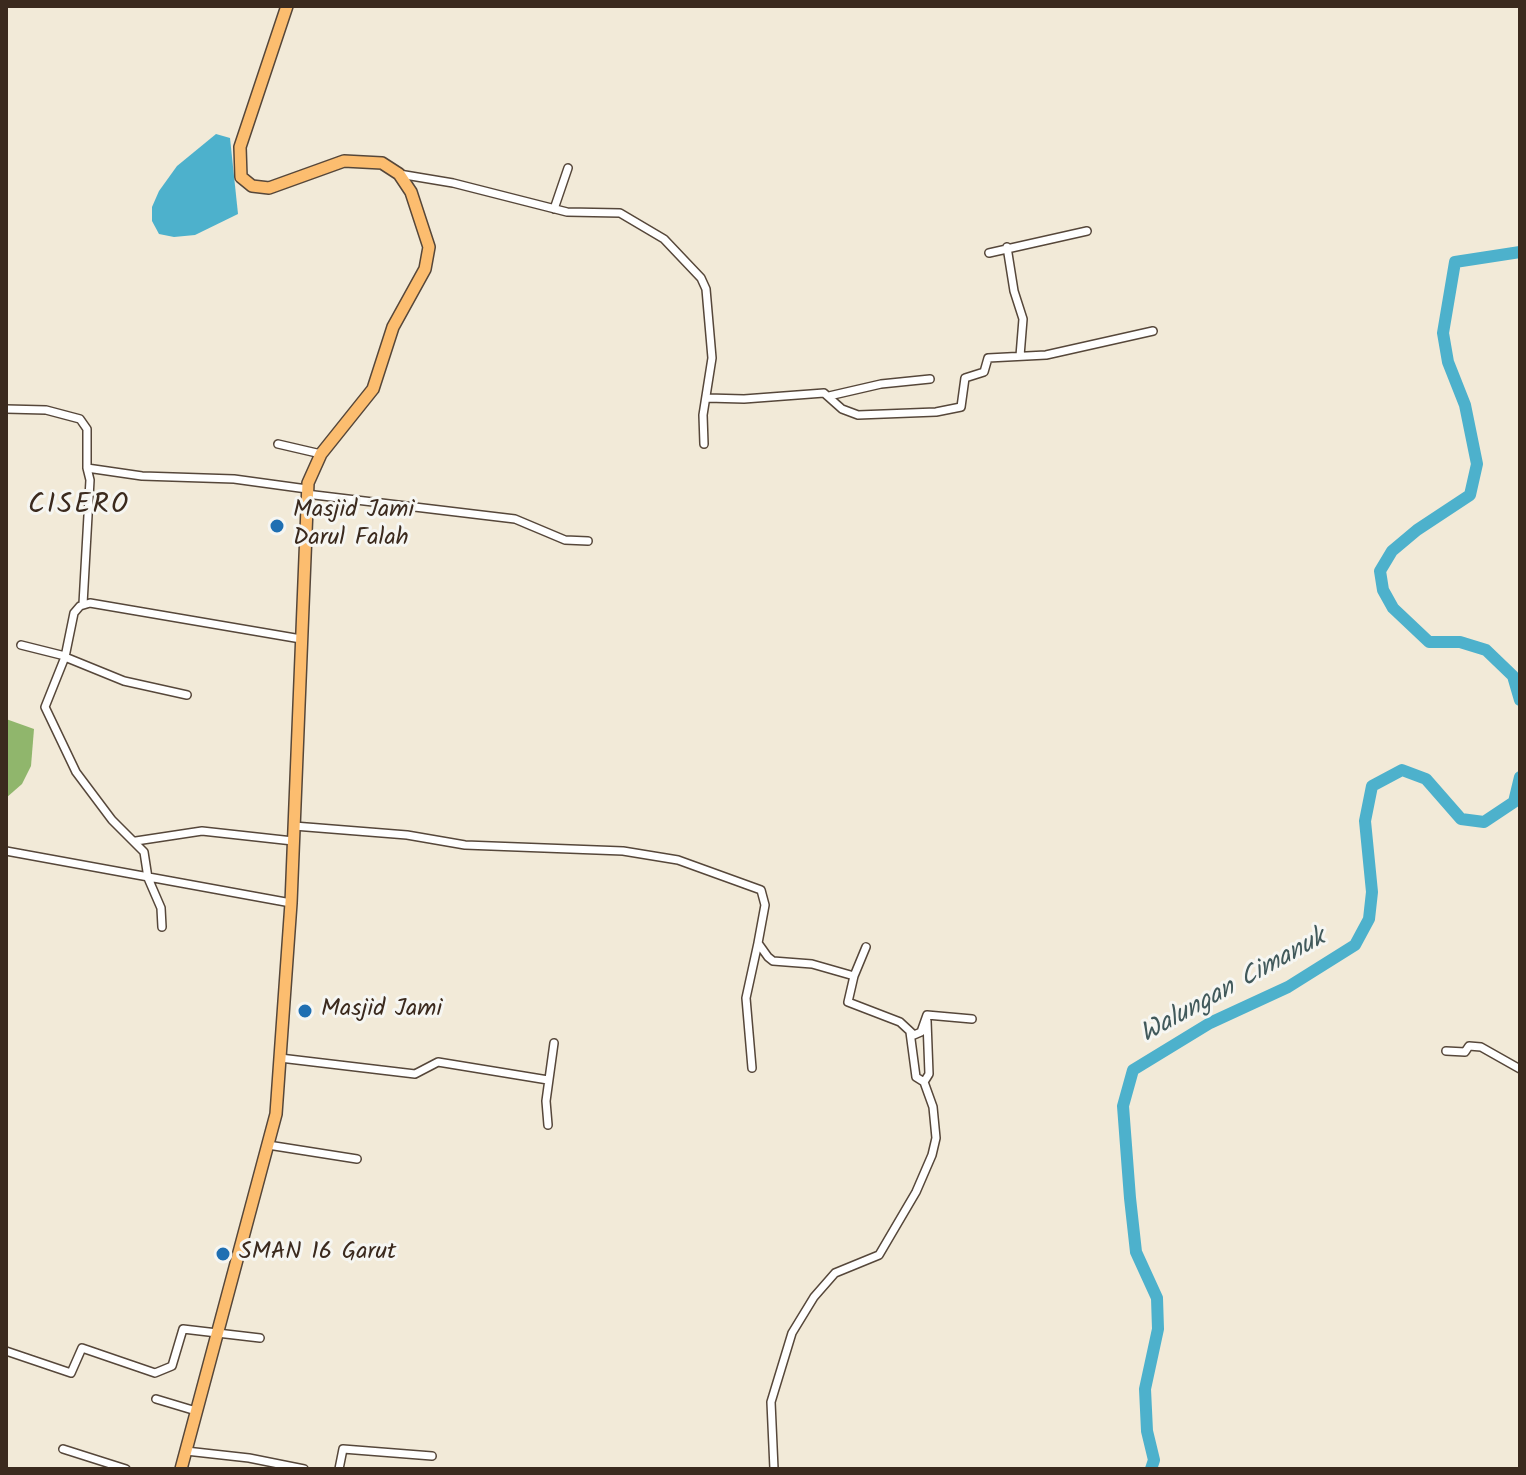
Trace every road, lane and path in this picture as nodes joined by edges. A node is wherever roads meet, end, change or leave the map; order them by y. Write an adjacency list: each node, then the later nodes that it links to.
1 (287, 6): 3 (main road)
2 (568, 168): 4 (street)
3 (399, 174): 4 (street); 16 (main road)
4 (554, 209): 12 (street)
5 (1087, 231): 6 (street)
6 (1007, 247): 7 (street); 9 (street)
7 (989, 253)
8 (1153, 331): 9 (street)
9 (1020, 356): 11 (street)
10 (930, 379): 11 (street)
11 (829, 396): 12 (street)
12 (707, 398): 15 (street)
13 (6, 409): 17 (street)
14 (278, 444): 16 (street)
15 (704, 444)
16 (321, 454): 18 (main road)
17 (87, 468): 18 (street); 20 (street)
18 (306, 491): 19 (street); 21 (main road)
19 (588, 541)
20 (83, 604): 21 (street); 23 (street)
21 (301, 639): 25 (main road)
22 (21, 645): 23 (street)
23 (65, 657): 24 (street); 26 (street)
24 (187, 695)
25 (294, 826): 27 (main road); 32 (street)
26 (136, 841): 27 (street); 29 (street)
27 (293, 841): 30 (main road)
28 (6, 851): 29 (street)
29 (148, 878): 30 (street); 31 (street)
30 (291, 903): 40 (main road)
31 (162, 927)
32 (758, 943): 34 (street); 41 (street)
33 (866, 947): 34 (street)
34 (854, 976): 37 (street)
35 (927, 1015): 36 (street); 37 (street); 44 (street)
36 (972, 1019)
37 (910, 1032): 44 (street)
38 (554, 1043): 43 (street)
39 (1446, 1051): 42 (street)
40 (280, 1058): 43 (street); 46 (main road)
41 (752, 1068)
42 (1520, 1069)
43 (548, 1080): 45 (street)
44 (924, 1082): 60 (street)
45 (548, 1125)
46 (268, 1145): 47 (street); 48 (main road)
47 (357, 1159)
48 (216, 1336): 49 (street); 50 (street); 52 (main road)
49 (260, 1338)
50 (6, 1351)
51 (156, 1399): 52 (street)
52 (196, 1411): 54 (main road)
53 (63, 1449): 56 (street)
54 (186, 1451): 57 (main road); 58 (street)
55 (432, 1456): 59 (street)
56 (126, 1469)
57 (181, 1469)
58 (304, 1469)
59 (339, 1469)
60 (774, 1469)

